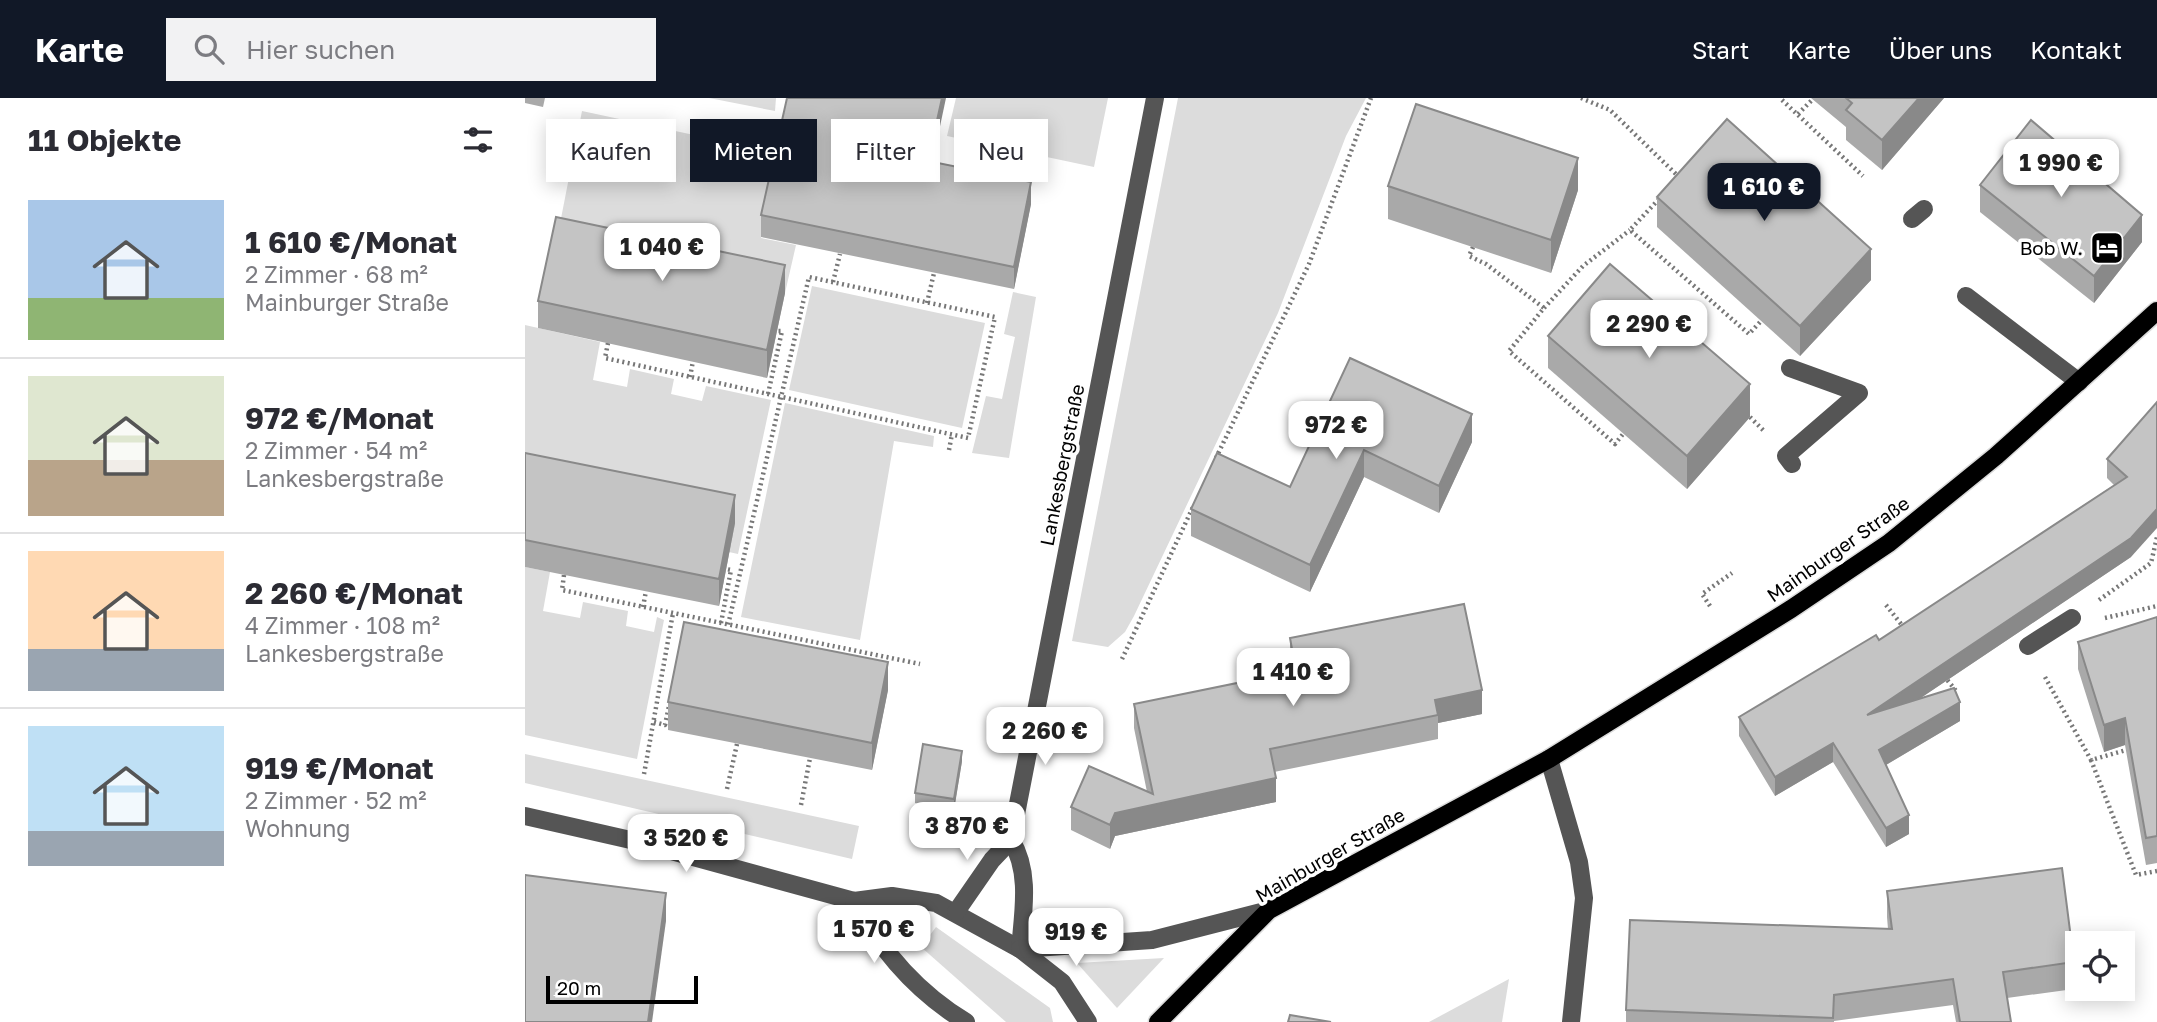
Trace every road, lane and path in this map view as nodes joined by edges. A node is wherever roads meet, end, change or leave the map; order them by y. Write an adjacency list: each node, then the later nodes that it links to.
1 (1155, 98): 65 (street, Lankesbergstraße)
2 (1371, 98): 33 (path)
3 (1581, 98): 9 (path)
4 (1812, 99): 6 (path)
5 (1782, 100): 6 (path)
6 (1798, 114): 8 (path)
7 (1689, 168): 9 (path)
8 (1863, 176)
9 (1680, 178): 10 (path)
10 (1671, 186)
11 (1663, 195): 12 (path)
12 (1630, 229): 19 (path); 21 (path)
13 (1473, 247): 19 (path)
14 (840, 254): 16 (path)
15 (934, 273): 18 (path)
16 (833, 282): 18 (path); 29 (path)
17 (1966, 296): 27 (street)
18 (927, 303): 30 (path)
19 (1544, 307): 31 (path)
20 (2157, 312): 27 (main road, Mainburger Straße)
21 (1761, 321)
22 (778, 331): 28 (path)
23 (608, 343): 26 (path)
24 (693, 361): 26 (path)
25 (1790, 369): 34 (street)
26 (690, 377): 28 (path)
27 (2080, 382): 59 (main road, Mainburger Straße)
28 (768, 394): 29 (path)
29 (779, 397): 30 (path); 47 (path)
30 (952, 434): 32 (path)
31 (1623, 434)
32 (949, 450)
33 (1215, 459)
34 (1792, 464)
35 (1198, 496): 50 (path)
36 (2157, 537): 45 (path)
37 (726, 569): 46 (path)
38 (1732, 573): 42 (path)
39 (565, 575): 43 (path)
40 (646, 591): 43 (path)
41 (1886, 605): 48 (path)
42 (1710, 606)
43 (643, 607): 44 (path)
44 (673, 613): 46 (path); 55 (path)
45 (2072, 618): 49 (street)
46 (721, 623): 47 (path)
47 (728, 625): 51 (path)
48 (1910, 634)
49 (2028, 646): 60 (path)
50 (1122, 659)
51 (921, 664)
52 (1941, 673): 53 (path)
53 (1957, 692)
54 (671, 693): 55 (path)
55 (654, 722): 61 (path)
56 (737, 744): 62 (path)
57 (2144, 745): 60 (path)
58 (810, 758): 63 (path)
59 (1549, 759): 68 (main road, Mainburger Straße); 76 (street)
60 (2091, 760): 66 (path)
61 (644, 774)
62 (727, 789)
63 (801, 805)
64 (525, 816): 67 (street)
65 (1011, 840): 69 (street); 70 (street, Lankesbergstraße)
66 (2157, 871)
67 (854, 901): 69 (street); 71 (street)
68 (1269, 910): 70 (street); 75 (main road, Mainburger Straße)
69 (956, 912): 70 (street)
70 (1020, 950): 74 (street)
71 (933, 1002): 72 (street); 73 (street)
72 (940, 1022)
73 (966, 1022)
74 (1087, 1022)
75 (1158, 1022)
76 (1571, 1022)

